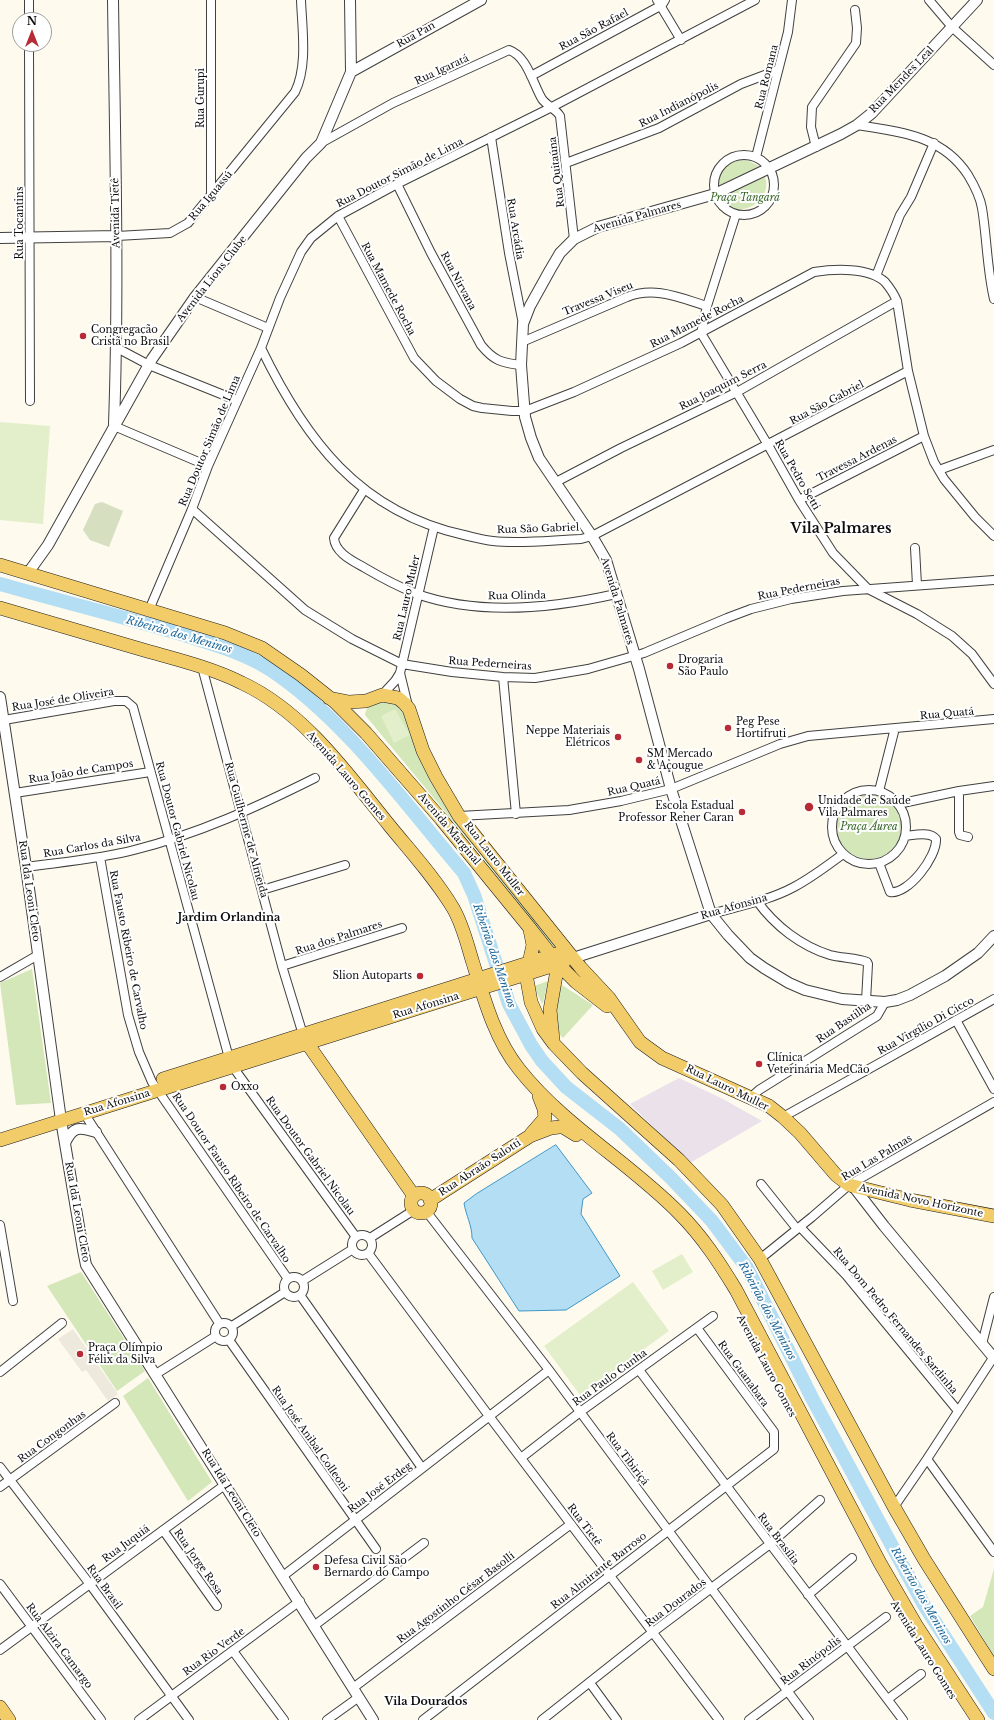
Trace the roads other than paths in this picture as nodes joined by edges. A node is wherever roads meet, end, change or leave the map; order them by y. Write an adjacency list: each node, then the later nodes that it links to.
1 (29, 0): 13 (street)
2 (113, 0): 35 (street, Avenida Tietê)
3 (211, 0): 32 (street, Rua Gurupi)
4 (301, 0): 32 (street, Rua Iguassú)
5 (350, 0): 19 (street)
6 (481, 0): 19 (street, Rua Pan)
7 (755, 0): 15 (street, Rua Doutor Simão de Lima)
8 (792, 0): 18 (street, Rua Romana)
9 (929, 0): 14 (street)
10 (977, 0): 14 (street, Rua Mendes Leal)
11 (661, 2): 15 (street); 20 (street, Rua São Rafael)
12 (855, 10): 26 (street)
13 (29, 12)
14 (952, 28): 17 (street); 22 (street, Rua Mendes Leal)
15 (681, 40): 21 (street, Rua Doutor Simão de Lima)
16 (29, 52): 37 (street, Rua Tocantins)
17 (994, 64)
18 (778, 70): 27 (street, Rua Romana); 28 (street, Rua Indianópolis)
19 (351, 72): 24 (street, Avenida Lions Clube)
20 (531, 76): 21 (street, Rua Igaratá); 24 (street, Rua Igaratá)
21 (550, 108): 23 (street, Rua Doutor Simão de Lima); 28 (street, Rua Quitaúna)
22 (857, 125): 25 (street); 26 (street, Rua Mendes Leal)
23 (491, 137): 30 (street, Rua Doutor Simão de Lima); 44 (street, Rua Arcádia)
24 (321, 143): 40 (street, Avenida Lions Clube)
25 (934, 143): 39 (street); 41 (street)
26 (816, 147): 29 (street, Avenida Palmares)
27 (756, 157): 29 (street); 31 (street)
28 (566, 163): 38 (street, Rua Quitaúna)
29 (769, 169): 31 (street, Avenida Palmares); 33 (street)
30 (397, 184): 34 (street, Rua Doutor Simão de Lima); 51 (street, Rua Nirvana)
31 (715, 194): 33 (street); 38 (street, Avenida Palmares)
32 (211, 196): 35 (street, Rua Iguassú)
33 (736, 214): 43 (street)
34 (338, 216): 45 (street, Rua Doutor Simão de Lima); 56 (street, Rua Mamede Rocha)
35 (117, 236): 37 (street, Rua Iguassú); 48 (street, Avenida Tietê)
36 (0, 238): 37 (street, Rua Iguassú)
37 (30, 238): 55 (street, Rua Tocantins)
38 (574, 239): 44 (street, Avenida Palmares)
39 (876, 276): 42 (street, Rua Mamede Rocha); 46 (street, Rua Mamede Rocha)
40 (195, 297): 45 (street); 50 (street, Avenida Lions Clube)
41 (994, 299)
42 (897, 301): 52 (street, Rua Mamede Rocha); 53 (street, Rua Joaquim Serra)
43 (707, 306): 46 (street); 47 (street, Travessa Viseu)
44 (523, 324): 47 (street, Avenida Palmares)
45 (268, 328): 49 (street, Rua Doutor Simão de Lima)
46 (701, 333): 53 (street, Rua Pedro Setti); 56 (street, Rua Mamede Rocha)
47 (522, 342): 51 (street, Avenida Palmares)
48 (117, 348): 50 (street); 57 (street, Avenida Tietê)
49 (261, 348): 54 (street, Rua Doutor Simão de Lima); 64 (street, Rua São Gabriel)
50 (149, 365): 54 (street); 57 (street, Avenida Lions Clube)
51 (521, 365): 56 (street, Avenida Palmares)
52 (908, 371): 58 (street, Rua Mamede Rocha); 59 (street, Rua São Gabriel)
53 (737, 392): 59 (street, Rua Pedro Setti); 63 (street, Rua Joaquim Serra)
54 (236, 400): 61 (street, Rua Doutor Simão de Lima)
55 (30, 401)
56 (525, 410): 63 (street, Avenida Palmares)
57 (114, 426): 61 (street); 72 (street, Avenida Lions Clube)
58 (924, 436): 62 (street, Rua Mamede Rocha); 65 (street, Travessa Ardenas)
59 (768, 445): 65 (street, Rua Pedro Setti); 69 (street, Rua São Gabriel)
60 (994, 450): 62 (street)
61 (208, 466): 66 (street, Rua Doutor Simão de Lima)
62 (939, 470): 68 (street, Rua Mamede Rocha)
63 (556, 482): 69 (street, Avenida Palmares)
64 (364, 490): 67 (street, Rua São Gabriel); 76 (street, Rua Olinda)
65 (799, 500): 75 (street, Rua Pedro Setti)
66 (192, 509): 79 (street, Rua Doutor Simão de Lima); 81 (street, Rua Pederneiras)
67 (434, 527): 69 (street, Rua São Gabriel); 76 (street, Rua Lauro Muler)
68 (992, 533)
69 (592, 536): 77 (street, Avenida Palmares)
70 (915, 548): 74 (street)
71 (0, 564): 72 (main road)
72 (28, 573): 79 (main road)
73 (994, 580): 74 (street, Rua Pederneiras)
74 (917, 586): 75 (street, Rua Pederneiras)
75 (868, 589): 80 (street, Rua Pederneiras); 85 (street, Rua Pedro Setti)
76 (417, 594): 77 (street, Rua Olinda); 81 (street, Rua Lauro Muler)
77 (616, 594): 80 (street, Avenida Palmares)
78 (0, 608): 82 (main road, Avenida Lauro Gomes)
79 (149, 610): 88 (main road)
80 (635, 656): 84 (street, Rua Pederneiras); 99 (street, Avenida Palmares)
81 (402, 664): 83 (street, Rua Lauro Muler); 84 (street, Rua Pederneiras)
82 (202, 667): 104 (street, Rua Guilherme de Almeida); 127 (main road, Avenida Lauro Gomes)
83 (400, 673): 86 (street, Rua Lauro Muler); 91 (street, Rua Lauro Muler)
84 (503, 677): 105 (street)
85 (994, 684)
86 (382, 695): 89 (main road); 91 (main road)
87 (0, 698): 93 (street, Rua Ida Leoni Cleto)
88 (329, 698): 89 (main road); 95 (main road, Avenida Marginal)
89 (366, 700): 95 (main road, Avenida Marginal)
90 (126, 701): 93 (street, Rua José de Oliveira); 96 (street, Rua Doutor Gabriel Nicolau)
91 (409, 709): 106 (main road, Rua Lauro Muller)
92 (994, 719): 94 (street, Rua Quatá)
93 (4, 720): 102 (street, Rua Ida Leoni Cleto)
94 (895, 728): 99 (street, Rua Quatá); 100 (street)
95 (366, 733): 118 (main road, Avenida Marginal)
96 (150, 772): 102 (street, Rua João de Campos); 109 (street, Rua Doutor Gabriel Nicolau)
97 (315, 778): 104 (street, Rua Carlos da Silva)
98 (994, 786): 101 (street)
99 (671, 789): 105 (street, Rua Quatá); 117 (street, Avenida Palmares)
100 (879, 791): 103 (street); 110 (street)
101 (959, 791): 103 (street); 108 (street)
102 (15, 793): 114 (street, Rua Ida Leoni Cleto)
103 (898, 804): 107 (street)
104 (241, 813): 109 (street, Rua Carlos da Silva); 115 (street, Rua Guilherme de Almeida)
105 (516, 814): 106 (street, Rua Quatá)
106 (459, 816): 121 (main road, Rua Lauro Muller)
107 (905, 836): 112 (street); 112 (street)
108 (968, 837)
109 (170, 840): 111 (street, Rua Carlos da Silva); 135 (street, Rua Doutor Gabriel Nicolau)
110 (843, 854): 112 (street); 116 (street, Rua Afonsina)
111 (100, 857): 114 (street, Rua Carlos da Silva); 136 (street, Rua Fausto Ribeiro de Carvalho)
112 (879, 863)
113 (345, 865): 115 (street)
114 (26, 867): 122 (street, Rua Ida Leoni Cleto)
115 (262, 890): 124 (street, Rua Guilherme de Almeida)
116 (757, 902): 117 (street, Rua Afonsina); 129 (street)
117 (711, 914): 121 (street, Rua Afonsina); 129 (street, Avenida Palmares)
118 (529, 927): 123 (main road, Avenida Marginal); 125 (main road)
119 (402, 928): 124 (street, Rua dos Palmares)
120 (994, 936): 130 (street, Avenida Palmares)
121 (570, 954): 123 (main road, Rua Afonsina); 132 (main road, Rua Lauro Muller)
122 (38, 955): 126 (street); 142 (street, Rua Ida Leoni Cleto)
123 (555, 960): 125 (main road, Rua Afonsina); 132 (main road, Rua Lauro Muller); 134 (main road)
124 (282, 966): 133 (street, Rua Guilherme de Almeida)
125 (521, 971): 127 (main road, Rua Afonsina); 134 (main road)
126 (0, 976)
127 (484, 982): 133 (main road, Rua Afonsina); 137 (main road, Avenida Lauro Gomes)
128 (994, 999): 131 (street, Rua Virgílio Di Cicco)
129 (866, 1001): 130 (street, Avenida Palmares)
130 (885, 1002): 139 (street, Rua Bastilha)
131 (956, 1020): 138 (street); 143 (street, Rua Virgílio Di Cicco)
132 (633, 1033): 139 (main road, Rua Lauro Muller)
133 (304, 1039): 135 (main road, Rua Afonsina); 151 (main road, Rua Guilherme de Almeida)
134 (554, 1044): 159 (main road)
135 (231, 1062): 136 (main road, Rua Afonsina); 155 (street, Rua Doutor Gabriel Nicolau)
136 (155, 1086): 141 (main road, Rua Afonsina); 142 (main road, Rua Afonsina); 160 (street, Rua Doutor Fausto Ribeiro de Carvalho)
137 (535, 1089): 146 (main road, Avenida Lauro Gomes); 242 (main road, Avenida Lauro Gomes)
138 (994, 1089)
139 (750, 1098): 143 (main road, Rua Lauro Muller)
140 (994, 1102): 150 (street, Rua Las Palmas)
141 (84, 1113): 142 (main road, Rua Afonsina); 145 (street)
142 (61, 1116): 144 (main road, Rua Afonsina); 147 (main road, Rua Afonsina); 148 (street, Rua Ida Leoni Cleto)
143 (783, 1117): 150 (main road, Rua Lauro Muller)
144 (0, 1131)
145 (96, 1132): 148 (street); 168 (street)
146 (530, 1136): 151 (main road, Rua Abraão Salotti); 241 (main road, Avenida Lauro Gomes)
147 (0, 1140)
148 (65, 1143): 178 (street, Rua Ida Leoni Cleto)
149 (761, 1184): 154 (street, Rua Dom Pedro Fernandes Sardinha)
150 (851, 1185): 152 (main road, Avenida Novo Horizonte); 154 (street, Rua Las Palmas); 173 (street, Rua Lauro Muller)
151 (423, 1207): 156 (street, Rua Abraão Salotti); 175 (street, Rua Tibiriçá)
152 (994, 1216)
153 (0, 1225): 165 (street)
154 (799, 1228): 159 (street, Rua Las Palmas); 180 (street, Rua Dom Pedro Fernandes Sardinha)
155 (356, 1237): 156 (street); 157 (street)
156 (370, 1238): 158 (street)
157 (353, 1249): 158 (street); 161 (street)
158 (368, 1253): 182 (street)
159 (760, 1258): 193 (main road)
160 (288, 1279): 161 (street); 162 (street)
161 (302, 1281): 163 (street)
162 (285, 1292): 163 (street); 169 (street)
163 (300, 1295): 187 (street)
164 (994, 1296): 173 (street)
165 (12, 1301)
166 (713, 1316): 170 (street, Rua Paulo Cunha)
167 (62, 1323): 177 (street)
168 (219, 1324): 169 (street); 171 (street)
169 (232, 1326): 172 (street)
170 (697, 1328): 176 (street, Rua Paulo Cunha); 183 (street, Rua Guanabara)
171 (216, 1336): 172 (street); 178 (street)
172 (229, 1340): 194 (street, Rua José Anibal Colleoni)
173 (982, 1344): 174 (street, Rua Lauro Muller)
174 (994, 1358): 180 (street)
175 (549, 1370): 181 (street, Rua Tibiriçá); 182 (street, Rua José Erdeg)
176 (639, 1370): 181 (street, Rua Paulo Cunha); 191 (street, Rua Brasília)
177 (0, 1372)
178 (156, 1374): 189 (street, Rua Ida Leoni Cleto)
179 (115, 1403): 188 (street, Rua Congonhas)
180 (958, 1411): 185 (street)
181 (580, 1412): 184 (street, Rua Paulo Cunha); 197 (street, Rua Tibiriçá)
182 (490, 1416): 184 (street); 187 (street, Rua José Erdeg)
183 (774, 1432): 191 (street, Rua Almirante Barroso)
184 (520, 1458): 195 (street, Rua Tietê)
185 (927, 1459): 193 (street); 201 (street)
186 (0, 1467): 188 (street, Rua Brasil)
187 (422, 1468): 194 (street, Rua José Erdeg)
188 (10, 1480): 190 (street, Rua Congonhas); 205 (street, Rua Brasil)
189 (226, 1484): 196 (street, Rua Juquiá); 203 (street, Rua Ida Leoni Cleto)
190 (0, 1487)
191 (726, 1487): 197 (street, Rua Almirante Barroso); 199 (street, Rua Brasília)
192 (820, 1500): 199 (street, Rua Dourados)
193 (894, 1507): 218 (main road)
194 (354, 1520): 200 (street, Rua José Anibal Colleoni); 203 (street, Rua José Erdeg)
195 (571, 1524): 204 (street, Rua Tietê); 221 (street, Rua Agostinho César Basolli)
196 (163, 1530): 205 (street, Rua Juquiá); 210 (street, Rua Jorge Rosa)
197 (668, 1530): 204 (street, Rua Almirante Barroso); 207 (street, Rua Tibiriçá)
198 (424, 1543): 212 (street)
199 (770, 1544): 207 (street, Rua Dourados); 208 (street, Rua Brasília)
200 (376, 1549)
201 (994, 1552)
202 (852, 1558): 208 (street)
203 (283, 1576): 209 (street, Rua Ida Leoni Cleto)
204 (610, 1576): 214 (street, Rua Tietê); 234 (street, Rua Almirante Barroso)
205 (89, 1583): 213 (street, Rua Juquiá); 223 (street, Rua Brasil)
206 (0, 1584): 213 (street, Rua Alzira Camargo)
207 (712, 1588): 214 (street, Rua Dourados); 222 (street, Rua Tibiriçá)
208 (808, 1595): 215 (street, Rua Brasília)
209 (300, 1601): 212 (street, Rua Ida Leoni Cleto); 217 (street, Rua Rio Verde)
210 (217, 1606)
211 (886, 1617): 215 (street, Rua Rinópolis)
212 (315, 1625): 221 (street, Rua Ida Leoni Cleto)
213 (31, 1626): 216 (street, Rua Juquiá); 228 (street, Rua Alzira Camargo)
214 (653, 1632): 220 (street, Rua Dourados); 237 (street, Rua Tietê)
215 (847, 1646): 222 (street, Rua Rinópolis); 225 (street, Rua Brasília)
216 (0, 1650)
217 (233, 1651): 223 (street, Rua Rio Verde); 231 (street)
218 (994, 1669)
219 (920, 1674): 225 (street)
220 (590, 1683): 235 (street, Rua Dourados); 236 (street)
221 (353, 1688): 224 (street, Rua Ida Leoni Cleto)
222 (787, 1692): 238 (street, Rua Rinópolis); 239 (street, Rua Tibiriçá)
223 (171, 1696): 229 (street, Rua Rio Verde); 230 (street, Rua Brasil)
224 (359, 1697): 232 (street); 233 (street, Rua Ida Leoni Cleto)
225 (888, 1700): 240 (street, Rua Brasília)
226 (0, 1708): 227 (main road)
227 (9, 1720)
228 (101, 1720)
229 (139, 1720)
230 (189, 1720)
231 (284, 1720)
232 (327, 1720)
233 (373, 1720)
234 (422, 1720)
235 (542, 1720)
236 (618, 1720)
237 (719, 1720)
238 (749, 1720)
239 (809, 1720)
240 (903, 1720)
241 (967, 1720)
242 (978, 1720)

